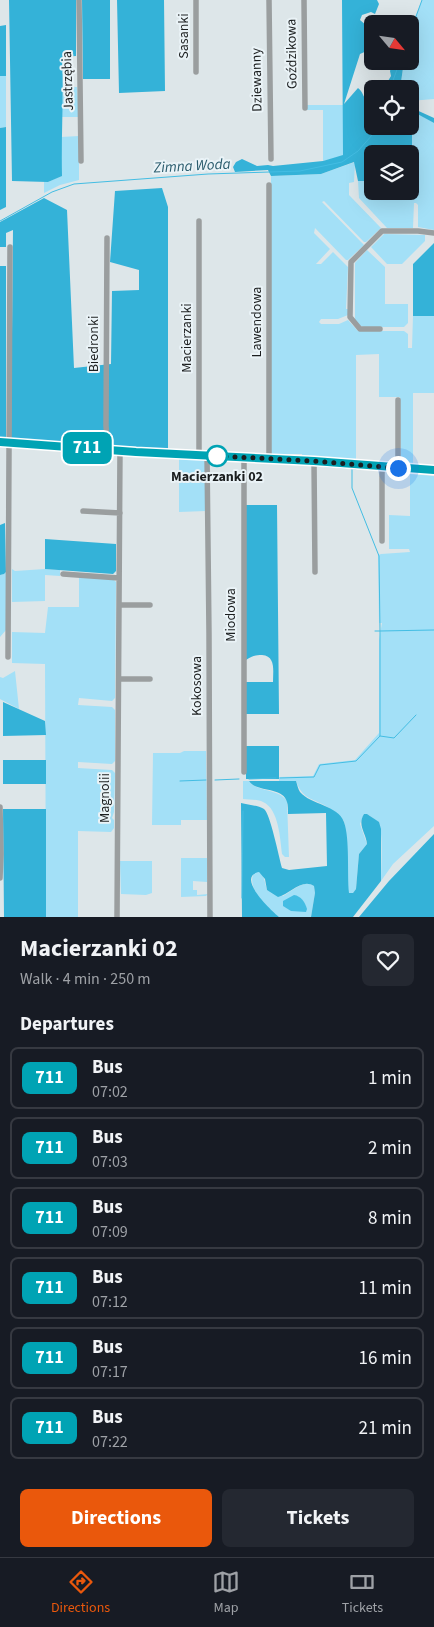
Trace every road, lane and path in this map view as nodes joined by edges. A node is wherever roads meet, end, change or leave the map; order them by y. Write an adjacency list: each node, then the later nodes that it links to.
1 (79, 0): 8 (street, Jastrzębia)
2 (196, 0): 5 (street, Sasanki)
3 (268, 0): 7 (street, Dziewanny)
4 (304, 0): 6 (street, Goździkowa)
5 (196, 72)
6 (305, 108)
7 (271, 159)
8 (81, 161)
9 (269, 185): 23 (street, Lawendowa)
10 (199, 221): 20 (street, Macierzanki)
11 (434, 233): 14 (street)
12 (107, 238): 18 (street, Biedronki)
13 (10, 247): 17 (street)
14 (380, 329)
15 (398, 400): 26 (street)
16 (0, 442): 17 (street)
17 (8, 442): 18 (street); 36 (street)
18 (108, 450): 19 (street)
19 (120, 451): 20 (street); 29 (street, Magnolii)
20 (199, 455): 21 (street)
21 (207, 455): 22 (street); 43 (street, Kokosowa)
22 (244, 458): 23 (street); 39 (street, Miodowa)
23 (269, 458): 24 (street)
24 (314, 461): 25 (street); 31 (street)
25 (382, 467): 26 (street); 30 (street)
26 (398, 468): 27 (street)
27 (434, 470)
28 (83, 510): 29 (street)
29 (120, 513): 33 (street, Magnolii)
30 (382, 541)
31 (315, 572)
32 (63, 574): 33 (street)
33 (119, 578): 34 (street, Magnolii)
34 (119, 605): 35 (street); 37 (street, Magnolii)
35 (150, 605)
36 (8, 657)
37 (118, 679): 38 (street); 42 (street, Magnolii)
38 (150, 679)
39 (244, 772)
40 (0, 807): 41 (street)
41 (0, 878)
42 (117, 917)
43 (210, 917)

